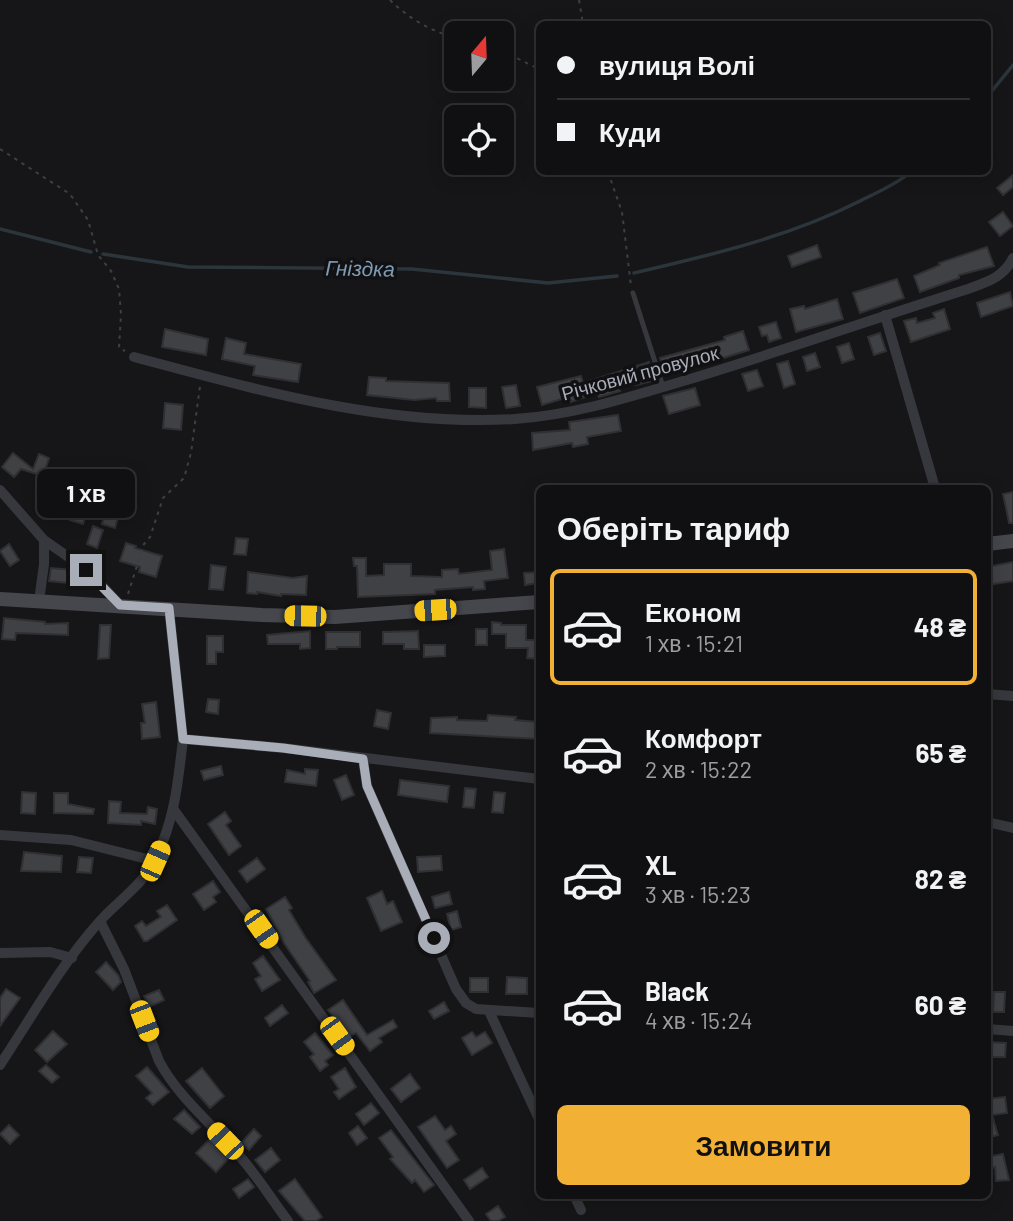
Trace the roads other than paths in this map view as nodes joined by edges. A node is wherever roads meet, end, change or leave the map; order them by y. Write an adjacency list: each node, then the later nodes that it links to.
1 (1013, 258): 3 (street, Річковий провулок)
2 (633, 293): 5 (lane)
3 (885, 315): 5 (street, Річковий провулок); 6 (street)
4 (134, 357): 5 (street, Річковий провулок)
5 (663, 387)
6 (933, 485)
7 (0, 490): 8 (street)
8 (44, 540): 12 (street); 14 (street)
9 (1013, 541): 10 (street)
10 (991, 544)
11 (0, 598): 12 (street)
12 (39, 601): 14 (street)
13 (536, 602): 15 (street)
14 (122, 606): 15 (street)
15 (169, 608): 18 (street)
16 (991, 694): 17 (street)
17 (1013, 696)
18 (183, 739): 19 (street); 21 (street)
19 (363, 759): 20 (street); 29 (street)
20 (536, 779)
21 (174, 810): 25 (street); 38 (street)
22 (991, 823): 23 (street)
23 (1013, 828)
24 (0, 835): 25 (street)
25 (155, 861): 26 (street)
26 (100, 921): 28 (street); 37 (street)
27 (0, 953): 28 (street)
28 (72, 958): 33 (street)
29 (489, 1012): 30 (street); 34 (street)
30 (536, 1013)
31 (991, 1029): 32 (street)
32 (1013, 1031)
33 (0, 1066)
34 (536, 1113)
35 (576, 1199): 36 (street)
36 (582, 1210)
37 (288, 1221)
38 (469, 1221)

